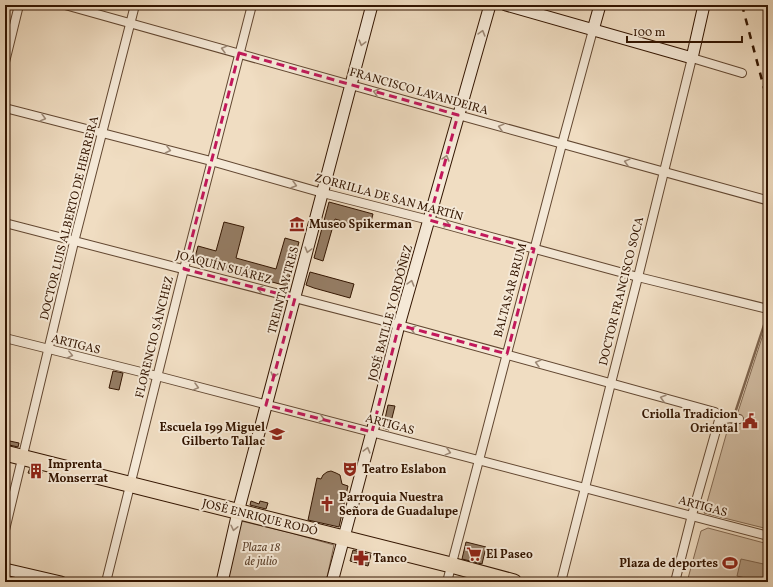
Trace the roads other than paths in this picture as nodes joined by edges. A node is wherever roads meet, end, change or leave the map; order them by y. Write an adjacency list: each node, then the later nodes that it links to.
1 (19, 5): 14 (street)
2 (65, 5): 10 (street, FRANCISCO LAVANDEIRA)
3 (135, 5): 10 (street, DOCTOR LUIS ALBERTO DE HERRERA)
4 (252, 5): 12 (street, FLORENCIO SÁNCHEZ)
5 (372, 5): 16 (street, TREINTA Y TRES, one-way to 16)
6 (490, 5): 18 (street, JOSÉ BATLLE Y ORDÓÑEZ, one-way to 6)
7 (506, 5): 11 (street)
8 (600, 5): 11 (street, BALTASAR BRUM)
9 (704, 5): 13 (street, DOCTOR FRANCISCO SOCA)
10 (130, 23): 12 (street, FRANCISCO LAVANDEIRA, one-way to 10); 19 (street, DOCTOR LUIS ALBERTO DE HERRERA)
11 (593, 30): 13 (street); 20 (street, BALTASAR BRUM)
12 (239, 53): 16 (street, FRANCISCO LAVANDEIRA); 21 (street, FLORENCIO SÁNCHEZ)
13 (692, 58): 15 (street); 22 (street, DOCTOR FRANCISCO SOCA)
14 (5, 62)
15 (742, 73)
16 (351, 85): 18 (street, FRANCISCO LAVANDEIRA, one-way to 16); 23 (street, TREINTA Y TRES)
17 (5, 108): 19 (street, ZORRILLA DE SAN MARTÍN, one-way to 19)
18 (458, 115): 20 (street, FRANCISCO LAVANDEIRA, one-way to 18); 25 (street, JOSÉ BATLLE Y ORDÓÑEZ, one-way to 18)
19 (102, 133): 21 (street, ZORRILLA DE SAN MARTÍN, one-way to 21); 27 (street, DOCTOR LUIS ALBERTO DE HERRERA)
20 (562, 144): 22 (street, FRANCISCO LAVANDEIRA, one-way to 20); 28 (street, BALTASAR BRUM)
21 (211, 161): 23 (street, ZORRILLA DE SAN MARTÍN, one-way to 23); 29 (street, FLORENCIO SÁNCHEZ)
22 (664, 172): 24 (street, FRANCISCO LAVANDEIRA); 30 (street, DOCTOR FRANCISCO SOCA)
23 (323, 193): 25 (street, ZORRILLA DE SAN MARTÍN); 31 (street, TREINTA Y TRES, one-way to 31)
24 (766, 200)
25 (429, 220): 28 (street, ZORRILLA DE SAN MARTÍN, one-way to 28); 33 (street, JOSÉ BATLLE Y ORDÓÑEZ, one-way to 25)
26 (5, 224): 27 (street, JOAQUÍN SUÁREZ)
27 (74, 242): 29 (street, JOAQUÍN SUÁREZ); 35 (street, DOCTOR LUIS ALBERTO DE HERRERA)
28 (534, 249): 30 (street, ZORRILLA DE SAN MARTÍN); 36 (street, BALTASAR BRUM)
29 (184, 269): 31 (street, JOAQUÍN SUÁREZ, one-way to 29); 37 (street, FLORENCIO SÁNCHEZ)
30 (638, 278): 32 (street, ZORRILLA DE SAN MARTÍN); 38 (street, DOCTOR FRANCISCO SOCA)
31 (295, 298): 33 (street, JOAQUÍN SUÁREZ); 39 (street, TREINTA Y TRES, one-way to 39)
32 (768, 309)
33 (399, 325): 36 (street, JOAQUÍN SUÁREZ, one-way to 33); 42 (street, JOSÉ BATLLE Y ORDÓÑEZ)
34 (5, 338): 35 (street, ARTIGAS)
35 (49, 350): 37 (street, ARTIGAS, one-way to 37); 44 (street, DOCTOR LUIS ALBERTO DE HERRERA)
36 (507, 354): 38 (street, JOAQUÍN SUÁREZ, one-way to 36); 45 (street, BALTASAR BRUM)
37 (157, 376): 39 (street, ARTIGAS, one-way to 39); 46 (street, FLORENCIO SÁNCHEZ)
38 (610, 383): 41 (street, JOAQUÍN SUÁREZ, one-way to 38); 47 (street, DOCTOR FRANCISCO SOCA)
39 (266, 405): 42 (street, ARTIGAS, one-way to 42); 48 (street, TREINTA Y TRES)
40 (739, 419): 41 (street)
41 (719, 420): 49 (street)
42 (372, 432): 45 (street, ARTIGAS, one-way to 45); 52 (street, JOSÉ BATLLE Y ORDÓÑEZ, one-way to 42)
43 (5, 453): 44 (highway, JOSÉ ENRIQUE RODÓ)
44 (22, 458): 46 (highway, JOSÉ ENRIQUE RODÓ); 50 (street, DOCTOR LUIS ALBERTO DE HERRERA)
45 (479, 460): 47 (street, ARTIGAS); 53 (street, BALTASAR BRUM)
46 (130, 484): 48 (highway, JOSÉ ENRIQUE RODÓ); 56 (street, FLORENCIO SÁNCHEZ)
47 (585, 488): 49 (street, ARTIGAS); 61 (street, DOCTOR FRANCISCO SOCA)
48 (238, 512): 52 (highway, JOSÉ ENRIQUE RODÓ); 57 (street, TREINTA Y TRES, one-way to 57)
49 (692, 515): 51 (street, ARTIGAS); 62 (street)
50 (5, 530)
51 (768, 536)
52 (344, 538): 53 (highway, JOSÉ ENRIQUE RODÓ); 58 (street, JOSÉ BATLLE Y ORDÓÑEZ)
53 (451, 565): 59 (street, BALTASAR BRUM); 60 (highway, JOSÉ ENRIQUE RODÓ)
54 (5, 568): 55 (street)
55 (61, 582)
56 (106, 582)
57 (222, 582)
58 (332, 582)
59 (447, 582)
60 (514, 582)
61 (561, 582)
62 (675, 582)

